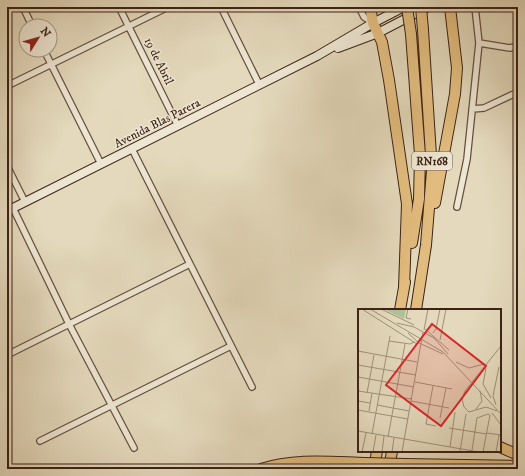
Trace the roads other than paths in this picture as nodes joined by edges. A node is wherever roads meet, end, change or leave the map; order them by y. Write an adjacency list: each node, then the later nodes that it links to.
1 (23, 7): 12 (street)
2 (119, 7): 14 (street, 19 de Abril)
3 (168, 7): 14 (street)
4 (221, 7): 21 (street)
5 (359, 7): 13 (street)
6 (370, 7): 13 (highway)
7 (405, 7): 13 (main road); 34 (highway, RN168, bridge)
8 (420, 7): 32 (highway, RN168, bridge)
9 (428, 7): 15 (main road)
10 (450, 7): 32 (highway)
11 (475, 7): 16 (street)
12 (28, 18)
13 (373, 23): 15 (highway); 18 (main road)
14 (129, 27): 20 (street); 25 (street, 19 de Abril)
15 (378, 33): 18 (main road); 34 (highway)
16 (479, 43): 17 (street); 24 (street)
17 (518, 46)
18 (317, 56): 21 (main road, Avenida Blas Parera)
19 (48, 58): 20 (street)
20 (51, 65): 22 (street); 27 (street)
21 (259, 84): 25 (main road, Avenida Blas Parera)
22 (7, 86)
23 (518, 92): 24 (street)
24 (472, 108): 30 (street)
25 (178, 126): 26 (main road, Avenida Blas Parera)
26 (132, 149): 27 (main road, Avenida Blas Parera); 33 (street)
27 (101, 164): 29 (main road, Avenida Blas Parera)
28 (7, 166): 29 (street)
29 (25, 202): 31 (main road, Avenida Blas Parera)
30 (457, 207)
31 (10, 210): 37 (street)
32 (427, 228): 36 (highway, RN168)
33 (190, 264): 37 (street); 38 (street)
34 (404, 288): 35 (highway, RN168)
35 (400, 309)
36 (417, 309)
37 (69, 324): 39 (street); 41 (street)
38 (231, 346): 40 (street); 41 (street)
39 (7, 355)
40 (252, 387)
41 (112, 406): 42 (street); 44 (street)
42 (40, 441)
43 (501, 447): 47 (highway)
44 (134, 448)
45 (377, 452): 52 (highway)
46 (392, 452): 53 (highway)
47 (518, 455)
48 (7, 465): 50 (lane)
49 (518, 466): 51 (highway, bridge)
50 (9, 469)
51 (261, 469)
52 (374, 469)
53 (389, 469)

